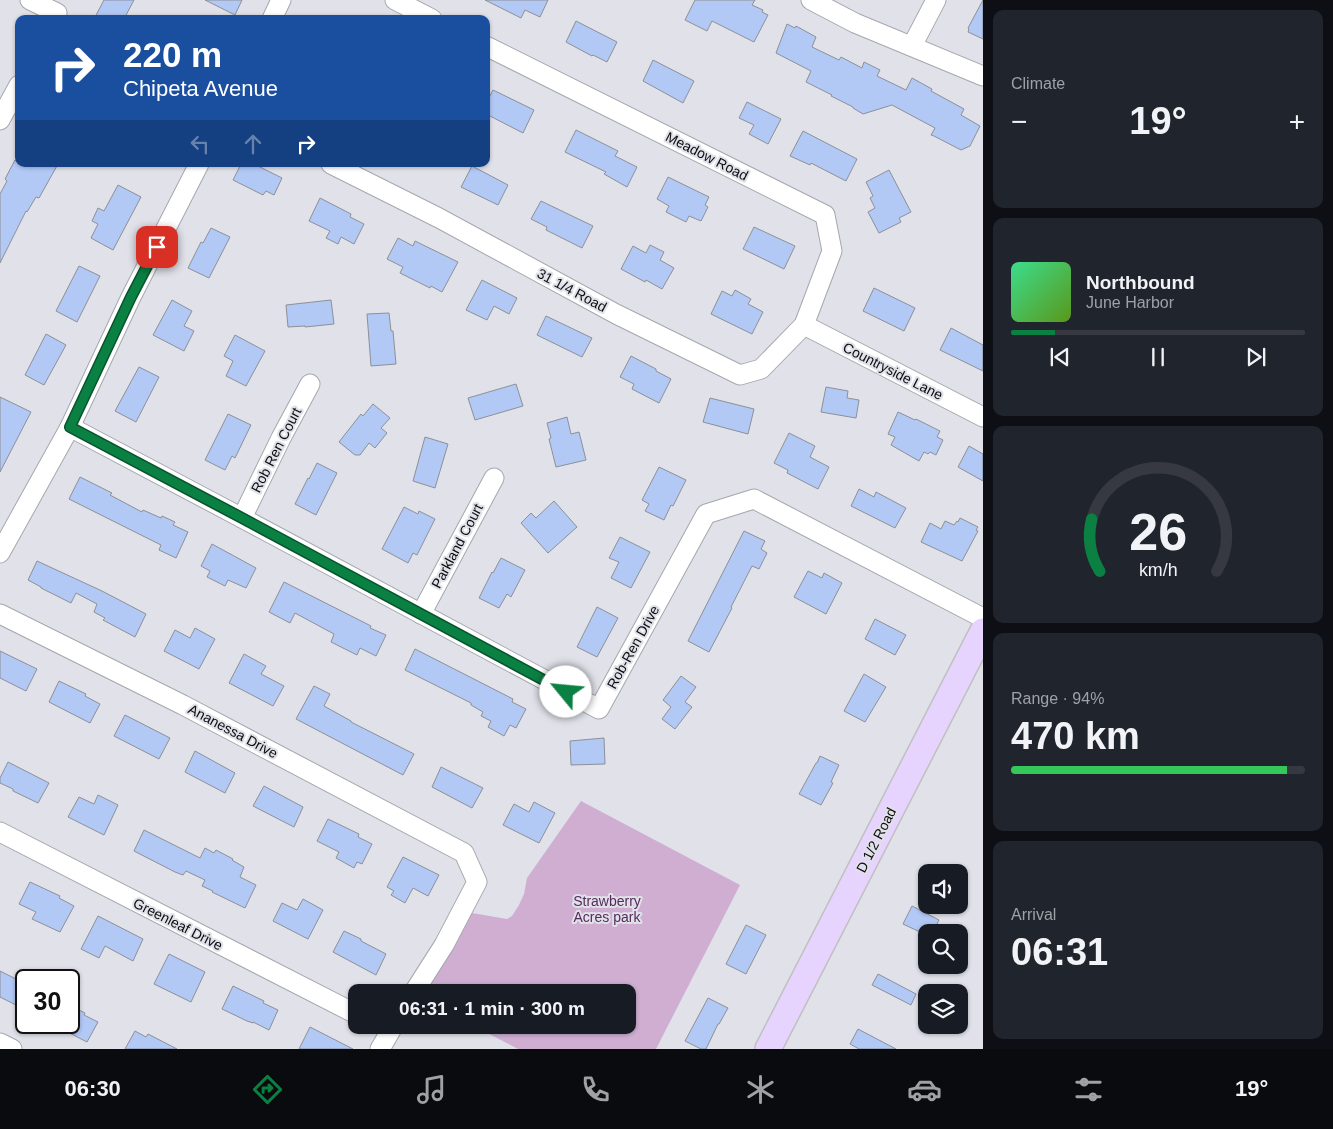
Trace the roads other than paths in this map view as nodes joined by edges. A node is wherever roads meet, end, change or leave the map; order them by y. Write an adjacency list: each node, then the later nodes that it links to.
1 (30, 0): 6 (street)
2 (281, 0): 7 (street)
3 (395, 0): 8 (street)
4 (811, 0): 9 (street)
5 (936, 0): 9 (street)
6 (58, 11)
7 (274, 15)
8 (424, 15)
9 (912, 46): 11 (street)
10 (490, 48): 16 (street, Meadow Road)
11 (983, 76)
12 (15, 92): 13 (street)
13 (0, 120)
14 (197, 167): 19 (street)
15 (336, 167): 16 (street, 31 1/4 Road)
16 (804, 324): 18 (street, Countryside Lane)
17 (310, 384): 21 (street, Rob Ren Court)
18 (983, 417)
19 (70, 427): 21 (street, Rob-Ren Drive); 22 (street)
20 (494, 478): 24 (street, Parkland Court)
21 (242, 518): 24 (street, Rob-Ren Drive)
22 (0, 553)
23 (0, 614): 28 (street, Ananessa Drive)
24 (422, 614): 25 (street, Rob-Ren Drive)
25 (983, 618)
26 (983, 631): 34 (main road, D 1/2 Road)
27 (0, 832): 29 (street, Greenleaf Drive)
28 (419, 984)
29 (348, 1010)
30 (385, 1034): 33 (street)
31 (0, 1043): 32 (street)
32 (12, 1049)
33 (380, 1049)
34 (768, 1049)

